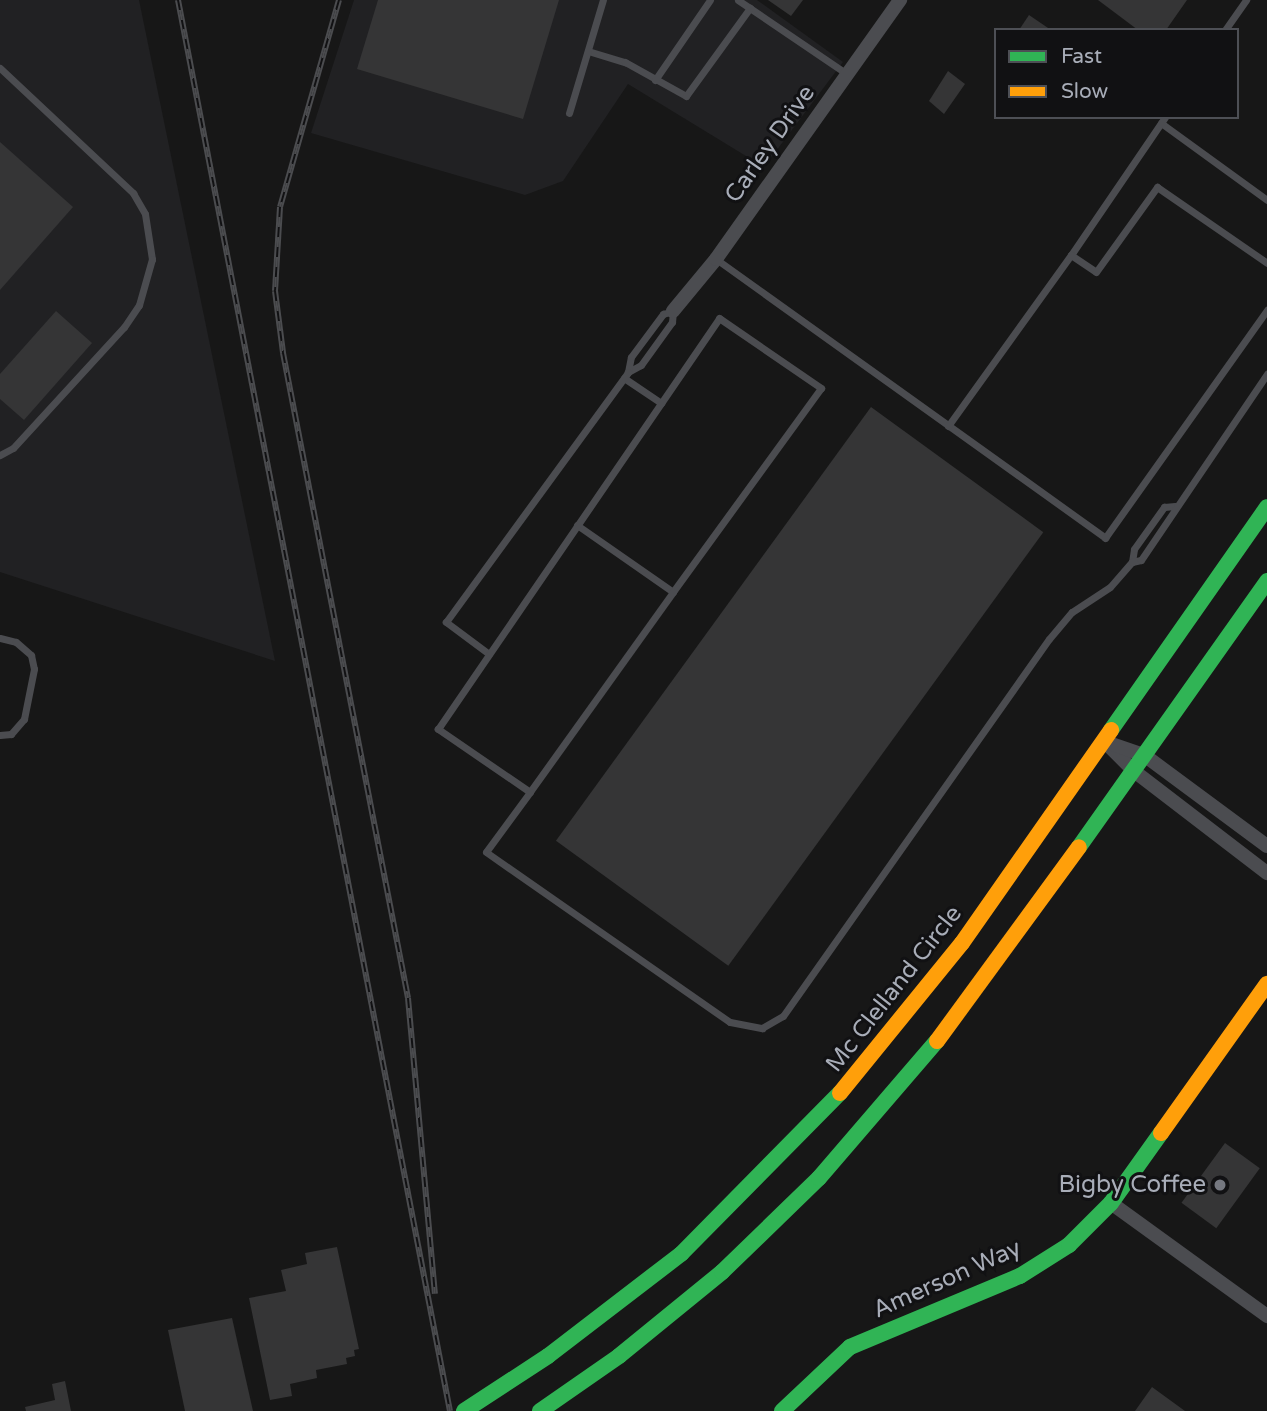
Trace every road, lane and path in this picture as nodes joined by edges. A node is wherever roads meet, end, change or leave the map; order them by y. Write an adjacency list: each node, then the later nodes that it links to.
1 (603, 0): 8 (lane)
2 (710, 0): 11 (lane)
3 (738, 0): 6 (lane)
4 (900, 0): 10 (street, Carley Drive)
5 (1245, 0): 7 (lane)
6 (750, 8): 10 (lane); 11 (lane)
7 (1226, 28)
8 (588, 51): 11 (lane); 12 (lane)
9 (0, 68): 24 (lane)
10 (848, 74): 16 (street, Carley Drive)
11 (655, 80)
12 (569, 113)
13 (1163, 120): 14 (lane); 15 (lane)
14 (1267, 200)
15 (1071, 255): 17 (lane); 23 (lane)
16 (716, 259): 19 (street, Carley Drive); 23 (lane)
17 (1267, 263)
18 (1267, 310): 23 (lane)
19 (673, 311): 21 (lane); 21 (lane)
20 (1267, 374): 25 (lane)
21 (626, 375): 22 (lane); 32 (lane)
22 (661, 403): 27 (lane); 30 (lane)
23 (948, 426)
24 (0, 455)
25 (1175, 506): 28 (lane); 28 (lane)
26 (1267, 508): 34 (main road, Mc Clelland Circle)
27 (577, 525): 30 (lane); 32 (lane)
28 (1132, 562): 37 (lane)
29 (1267, 581): 35 (main road)
30 (673, 592): 37 (lane)
31 (0, 638): 33 (lane)
32 (489, 654): 37 (lane)
33 (0, 735)
34 (1104, 741): 35 (street); 36 (street); 44 (main road, Mc Clelland Circle)
35 (1144, 755): 36 (main road); 38 (street)
36 (1133, 771): 39 (street); 45 (main road)
37 (530, 792)
38 (1267, 846)
39 (1267, 873)
40 (1267, 984): 41 (main road, Amerson Way)
41 (1111, 1203): 42 (street); 43 (main road, Amerson Way)
42 (1267, 1316)
43 (784, 1407)
44 (464, 1411)
45 (540, 1411)

